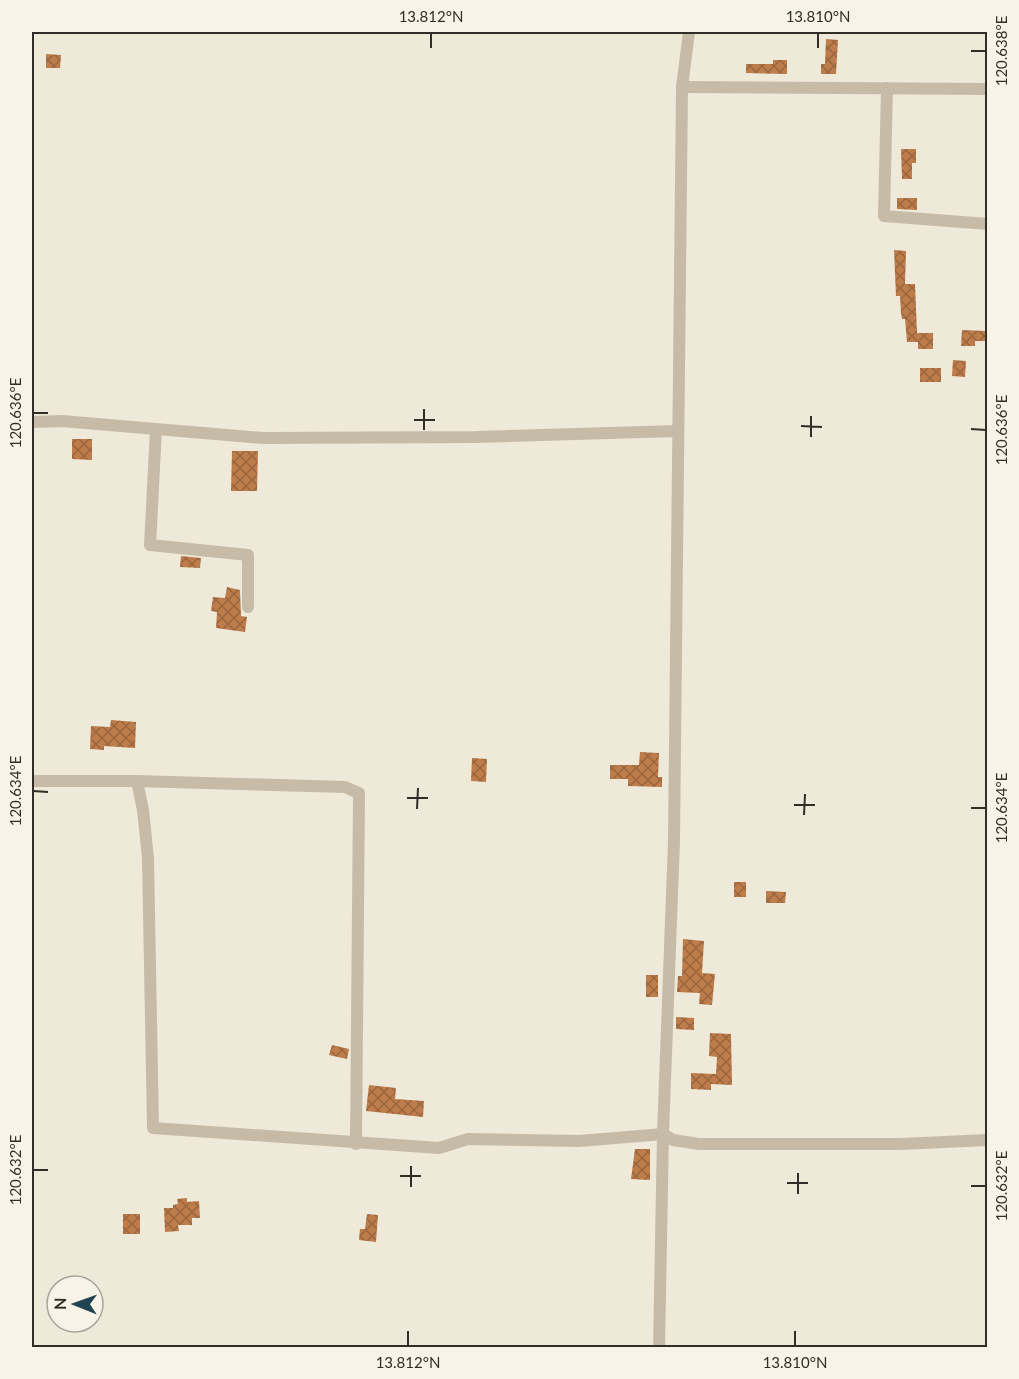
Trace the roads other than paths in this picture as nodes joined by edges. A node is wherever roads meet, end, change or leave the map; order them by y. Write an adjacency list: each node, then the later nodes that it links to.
1 (689, 32): 2 (street)
2 (682, 87): 3 (street); 8 (street)
3 (887, 88): 4 (street); 5 (street)
4 (987, 89)
5 (987, 224)
6 (32, 422): 7 (street)
7 (156, 429): 8 (street); 9 (street)
8 (676, 431): 12 (street)
9 (248, 607)
10 (32, 780): 11 (street)
11 (137, 781): 14 (street); 14 (street)
12 (663, 1134): 13 (street); 14 (street); 15 (street)
13 (987, 1140)
14 (356, 1144)
15 (659, 1347)

